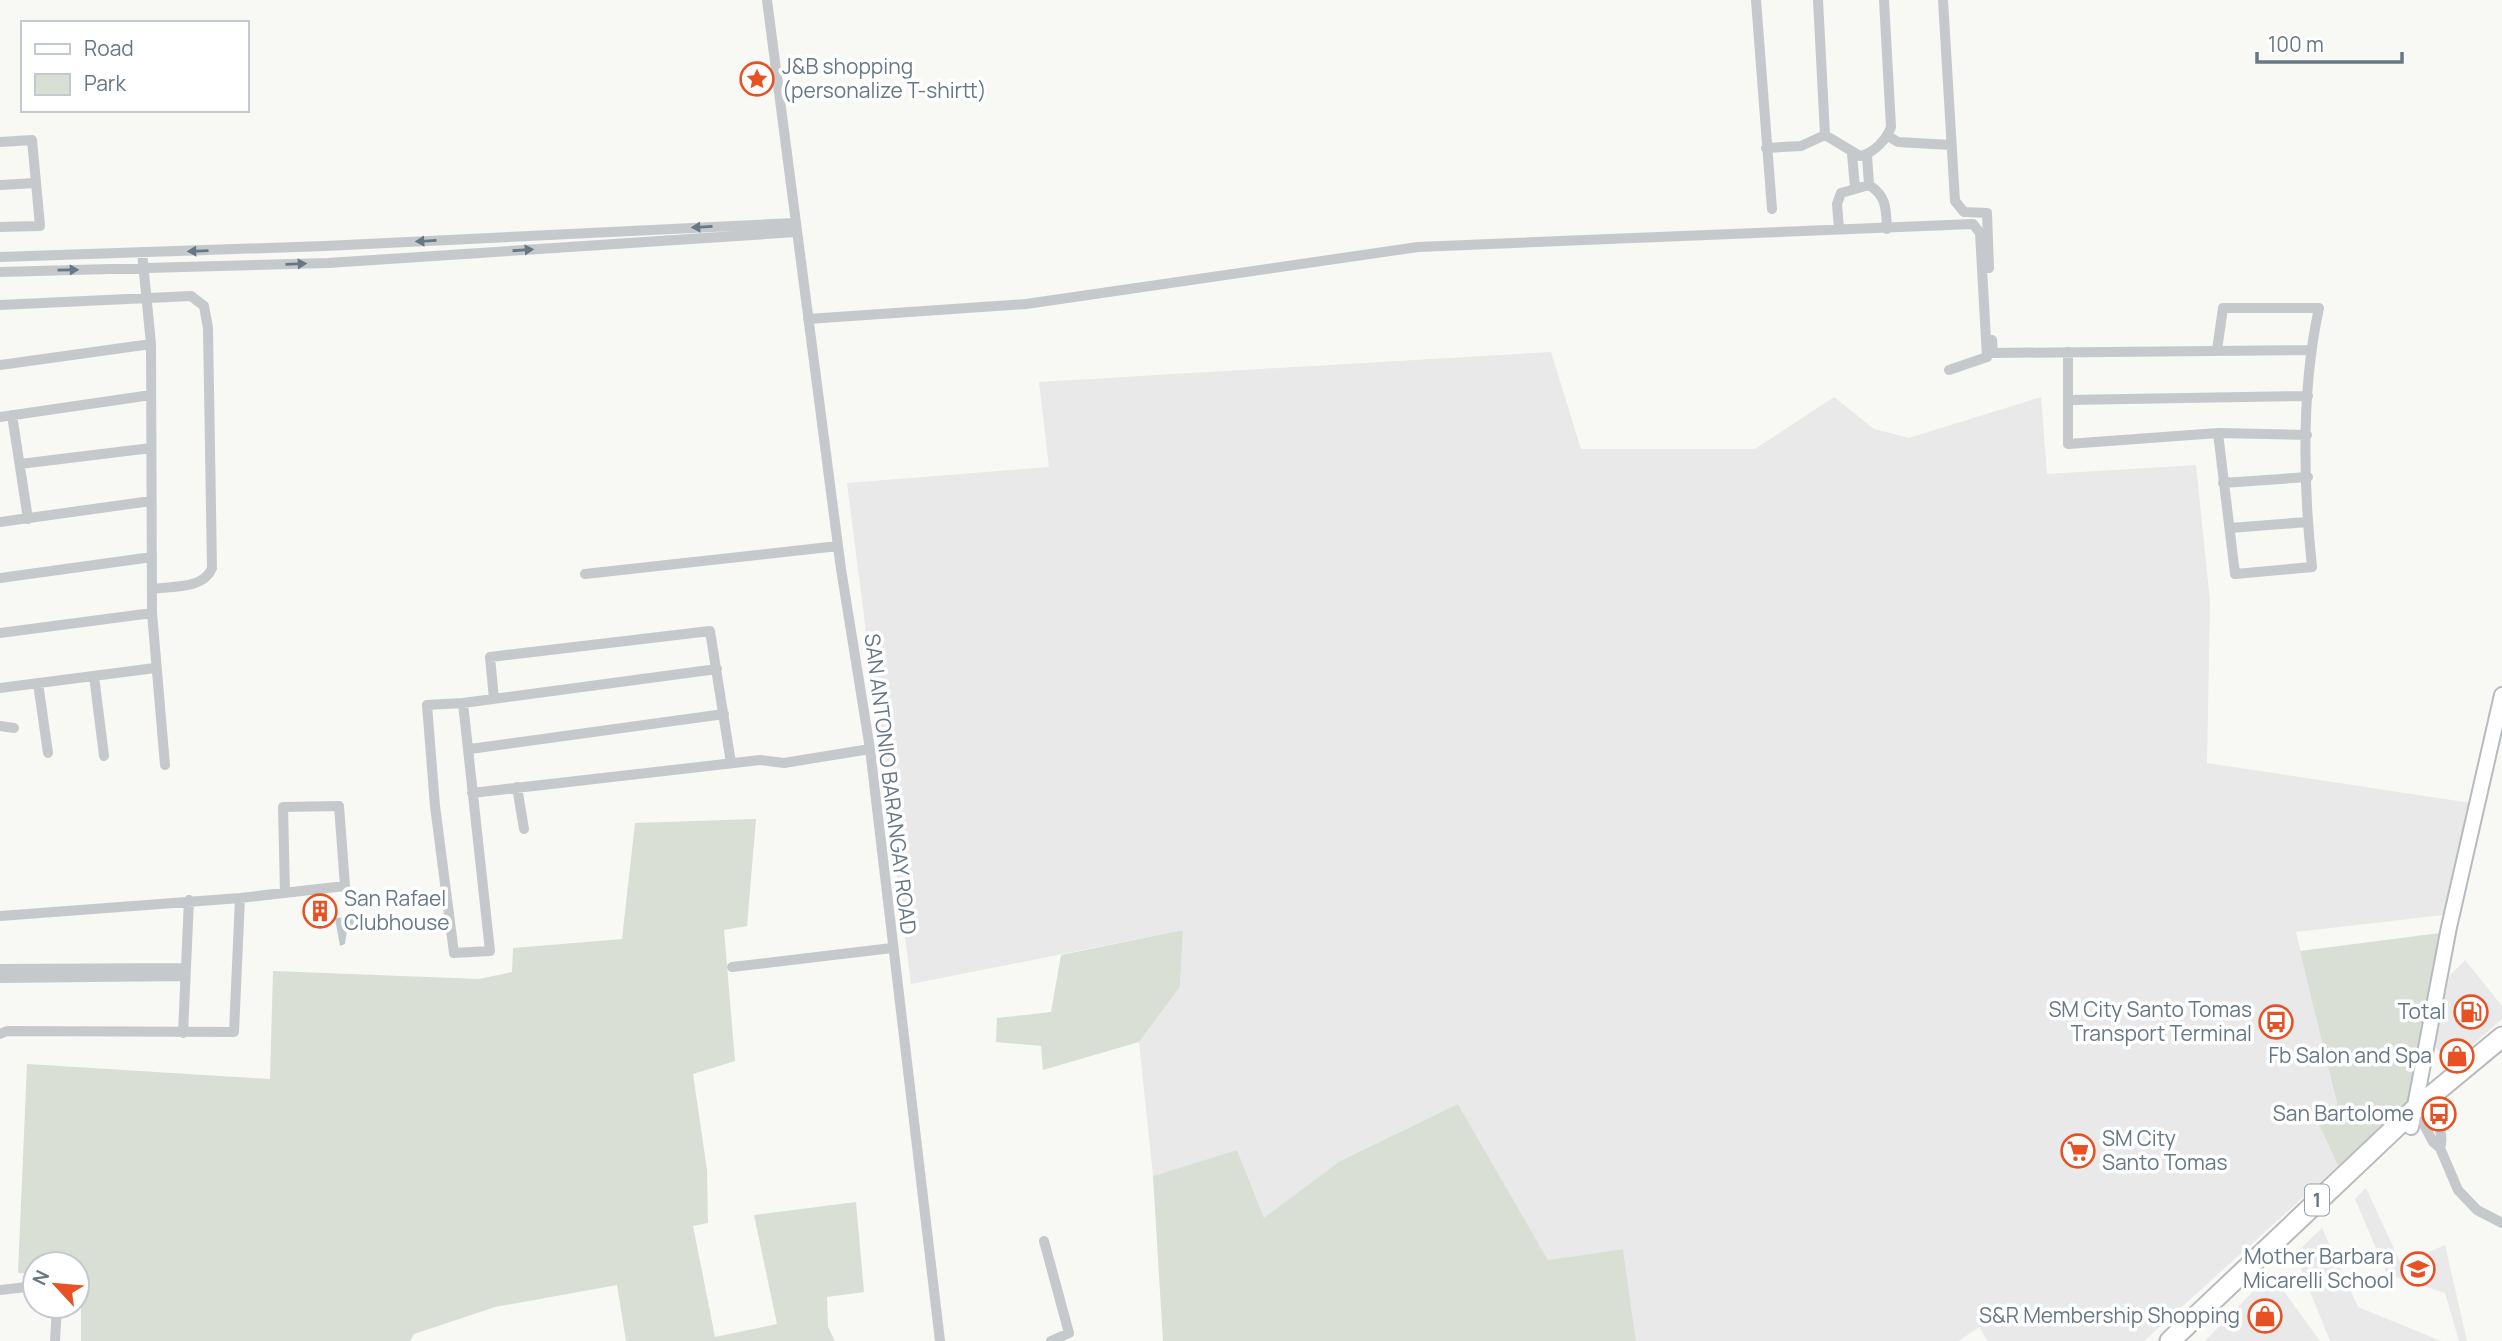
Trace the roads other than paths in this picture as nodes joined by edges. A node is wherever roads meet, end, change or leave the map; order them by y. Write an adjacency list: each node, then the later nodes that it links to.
1 (767, 0): 18 (street, SAN ANTONIO BARANGAY ROAD)
2 (1756, 0): 10 (street)
3 (1818, 0): 6 (street)
4 (1884, 0): 7 (street)
5 (1943, 0): 9 (street)
6 (1825, 135): 10 (street); 11 (street)
7 (1888, 136): 9 (street); 12 (street)
8 (0, 142): 13 (street)
9 (1951, 145): 32 (street)
10 (1766, 148): 17 (street)
11 (1852, 154): 12 (street); 16 (street)
12 (1867, 155): 15 (street)
13 (36, 183): 14 (street); 19 (street)
14 (0, 185)
15 (1869, 185): 16 (street); 21 (street)
16 (1855, 187): 20 (street)
17 (1772, 209)
18 (795, 227): 22 (street, one-way to 22); 24 (street, one-way to 18); 28 (street, SAN ANTONIO BARANGAY ROAD)
19 (0, 228)
20 (1839, 229): 21 (street); 28 (street)
21 (1887, 229): 34 (street)
22 (142, 252): 23 (street); 24 (street)
23 (0, 257)
24 (142, 269): 25 (street, one-way to 24); 26 (street)
25 (0, 272)
26 (147, 298): 27 (street); 29 (street); 55 (street)
27 (0, 305)
28 (808, 319): 51 (street, SAN ANTONIO BARANGAY ROAD)
29 (150, 344): 33 (street); 35 (street)
30 (2217, 350): 31 (street); 31 (street); 32 (street)
31 (2309, 350): 36 (street)
32 (2068, 352): 37 (street)
33 (0, 365)
34 (1949, 370)
35 (151, 395): 38 (street); 42 (street)
36 (2308, 396): 37 (street); 41 (street)
37 (2068, 400): 40 (street)
38 (12, 415): 39 (street); 43 (street)
39 (0, 416)
40 (2218, 433): 41 (street); 45 (street)
41 (2307, 435): 44 (street)
42 (151, 448): 43 (street); 46 (street)
43 (20, 464): 47 (street)
44 (2308, 477): 45 (street); 49 (street)
45 (2223, 483): 50 (street)
46 (151, 501): 47 (street); 52 (street)
47 (28, 519): 48 (street)
48 (0, 522)
49 (2307, 522): 50 (street); 50 (street)
50 (2230, 528)
51 (838, 546): 53 (street); 70 (street, SAN ANTONIO BARANGAY ROAD)
52 (152, 558): 54 (street); 55 (street)
53 (585, 574)
54 (0, 578)
55 (153, 589): 56 (street)
56 (152, 613): 57 (street); 58 (street)
57 (0, 633)
58 (155, 668): 60 (street); 74 (street)
59 (717, 669): 64 (street); 64 (street); 66 (street)
60 (94, 676): 61 (street); 72 (street)
61 (38, 683): 62 (street); 71 (street)
62 (0, 688)
63 (2502, 695): 90 (street)
64 (494, 699): 65 (street)
65 (463, 703): 69 (street); 76 (street)
66 (724, 714): 69 (street); 73 (street)
67 (0, 726): 68 (street)
68 (14, 728)
69 (470, 749): 76 (street)
70 (870, 749): 73 (street); 82 (street, SAN ANTONIO BARANGAY ROAD)
71 (48, 753)
72 (104, 756)
73 (731, 763): 75 (street)
74 (165, 765)
75 (517, 787): 76 (street); 77 (street)
76 (472, 793)
77 (524, 829)
78 (285, 892): 78 (street); 79 (street)
79 (240, 898): 80 (street); 87 (street)
80 (189, 900): 81 (street); 85 (street)
81 (0, 916)
82 (892, 948): 83 (street); 98 (street, SAN ANTONIO BARANGAY ROAD)
83 (732, 967)
84 (0, 969): 85 (street)
85 (184, 972): 86 (street); 87 (street)
86 (0, 978)
87 (183, 1033): 88 (street)
88 (0, 1034)
89 (2502, 1037): 90 (highway, 1)
90 (2420, 1115): 91 (street); 91 (street); 100 (highway, 1); 101 (highway, 1)
91 (2440, 1148): 92 (street)
92 (2502, 1223)
93 (1044, 1241): 99 (street)
94 (21, 1288): 95 (street)
95 (0, 1290)
96 (56, 1320): 97 (street)
97 (55, 1341)
98 (940, 1341)
99 (1051, 1341)
100 (2170, 1341)
101 (2186, 1341)

